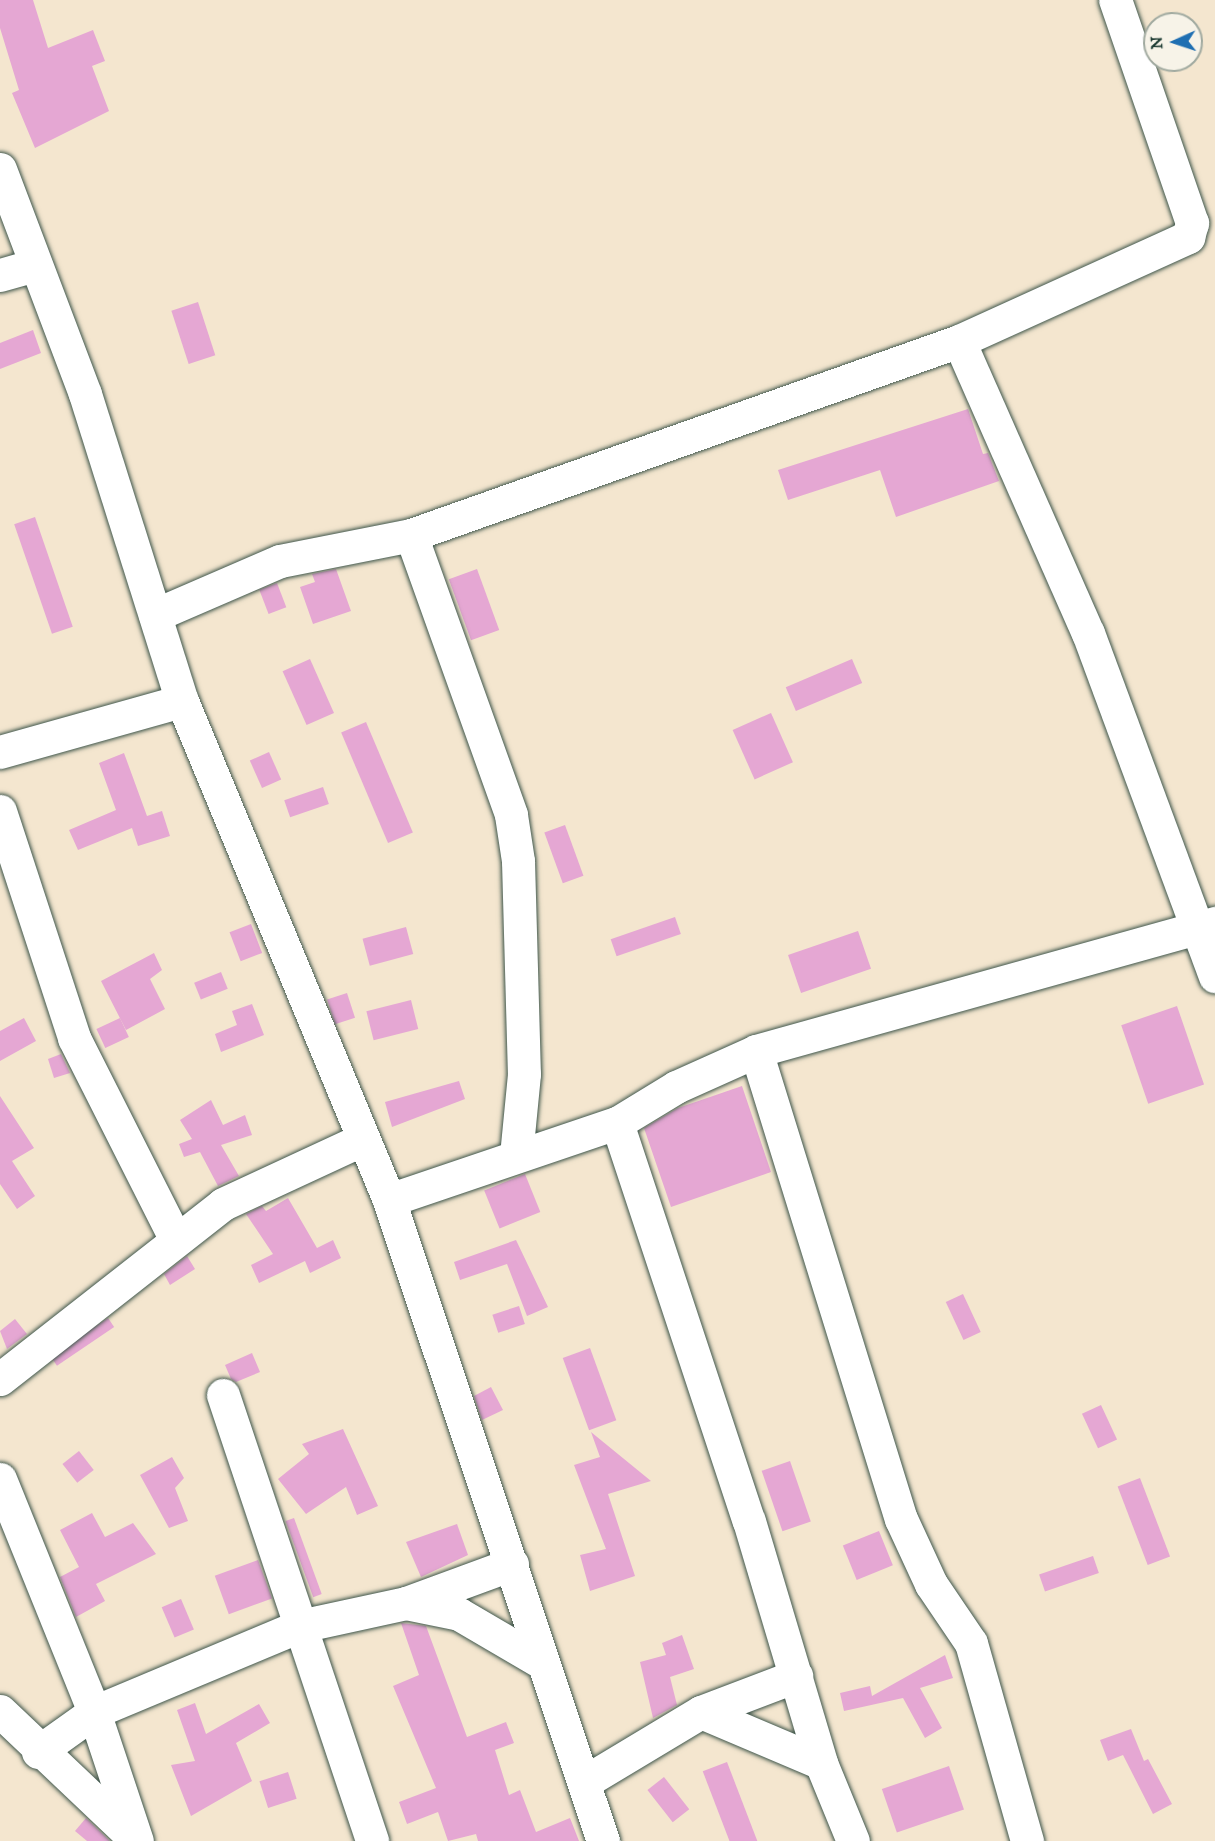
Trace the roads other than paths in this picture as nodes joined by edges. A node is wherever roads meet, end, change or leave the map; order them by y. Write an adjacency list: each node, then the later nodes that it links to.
1 (1114, 0): 5 (street)
2 (0, 169): 3 (street)
3 (36, 265): 4 (street); 7 (street)
4 (0, 274)
5 (958, 341): 6 (street); 11 (street)
6 (411, 535): 7 (street); 16 (street)
7 (155, 615): 8 (street)
8 (182, 701): 9 (street); 15 (street)
9 (0, 752)
10 (0, 811): 18 (street)
11 (1207, 927): 12 (street); 13 (street)
12 (1215, 976)
13 (756, 1051): 14 (street); 37 (street)
14 (617, 1123): 16 (street); 26 (street)
15 (363, 1139): 17 (street); 18 (street)
16 (516, 1155): 17 (street)
17 (389, 1200): 22 (street)
18 (176, 1240): 19 (street)
19 (0, 1378)
20 (223, 1395): 24 (street)
21 (0, 1479): 29 (street)
22 (512, 1564): 23 (street); 25 (street)
23 (406, 1603): 24 (street); 25 (street)
24 (300, 1626): 29 (street); 34 (street)
25 (541, 1662): 32 (street)
26 (796, 1676): 28 (street); 31 (street)
27 (0, 1711): 30 (street)
28 (701, 1712): 31 (street); 32 (street)
29 (93, 1713): 30 (street); 33 (street)
30 (38, 1752): 33 (street)
31 (821, 1763): 36 (street)
32 (586, 1782): 35 (street)
33 (137, 1841)
34 (372, 1841)
35 (603, 1841)
36 (853, 1841)
37 (1028, 1841)

